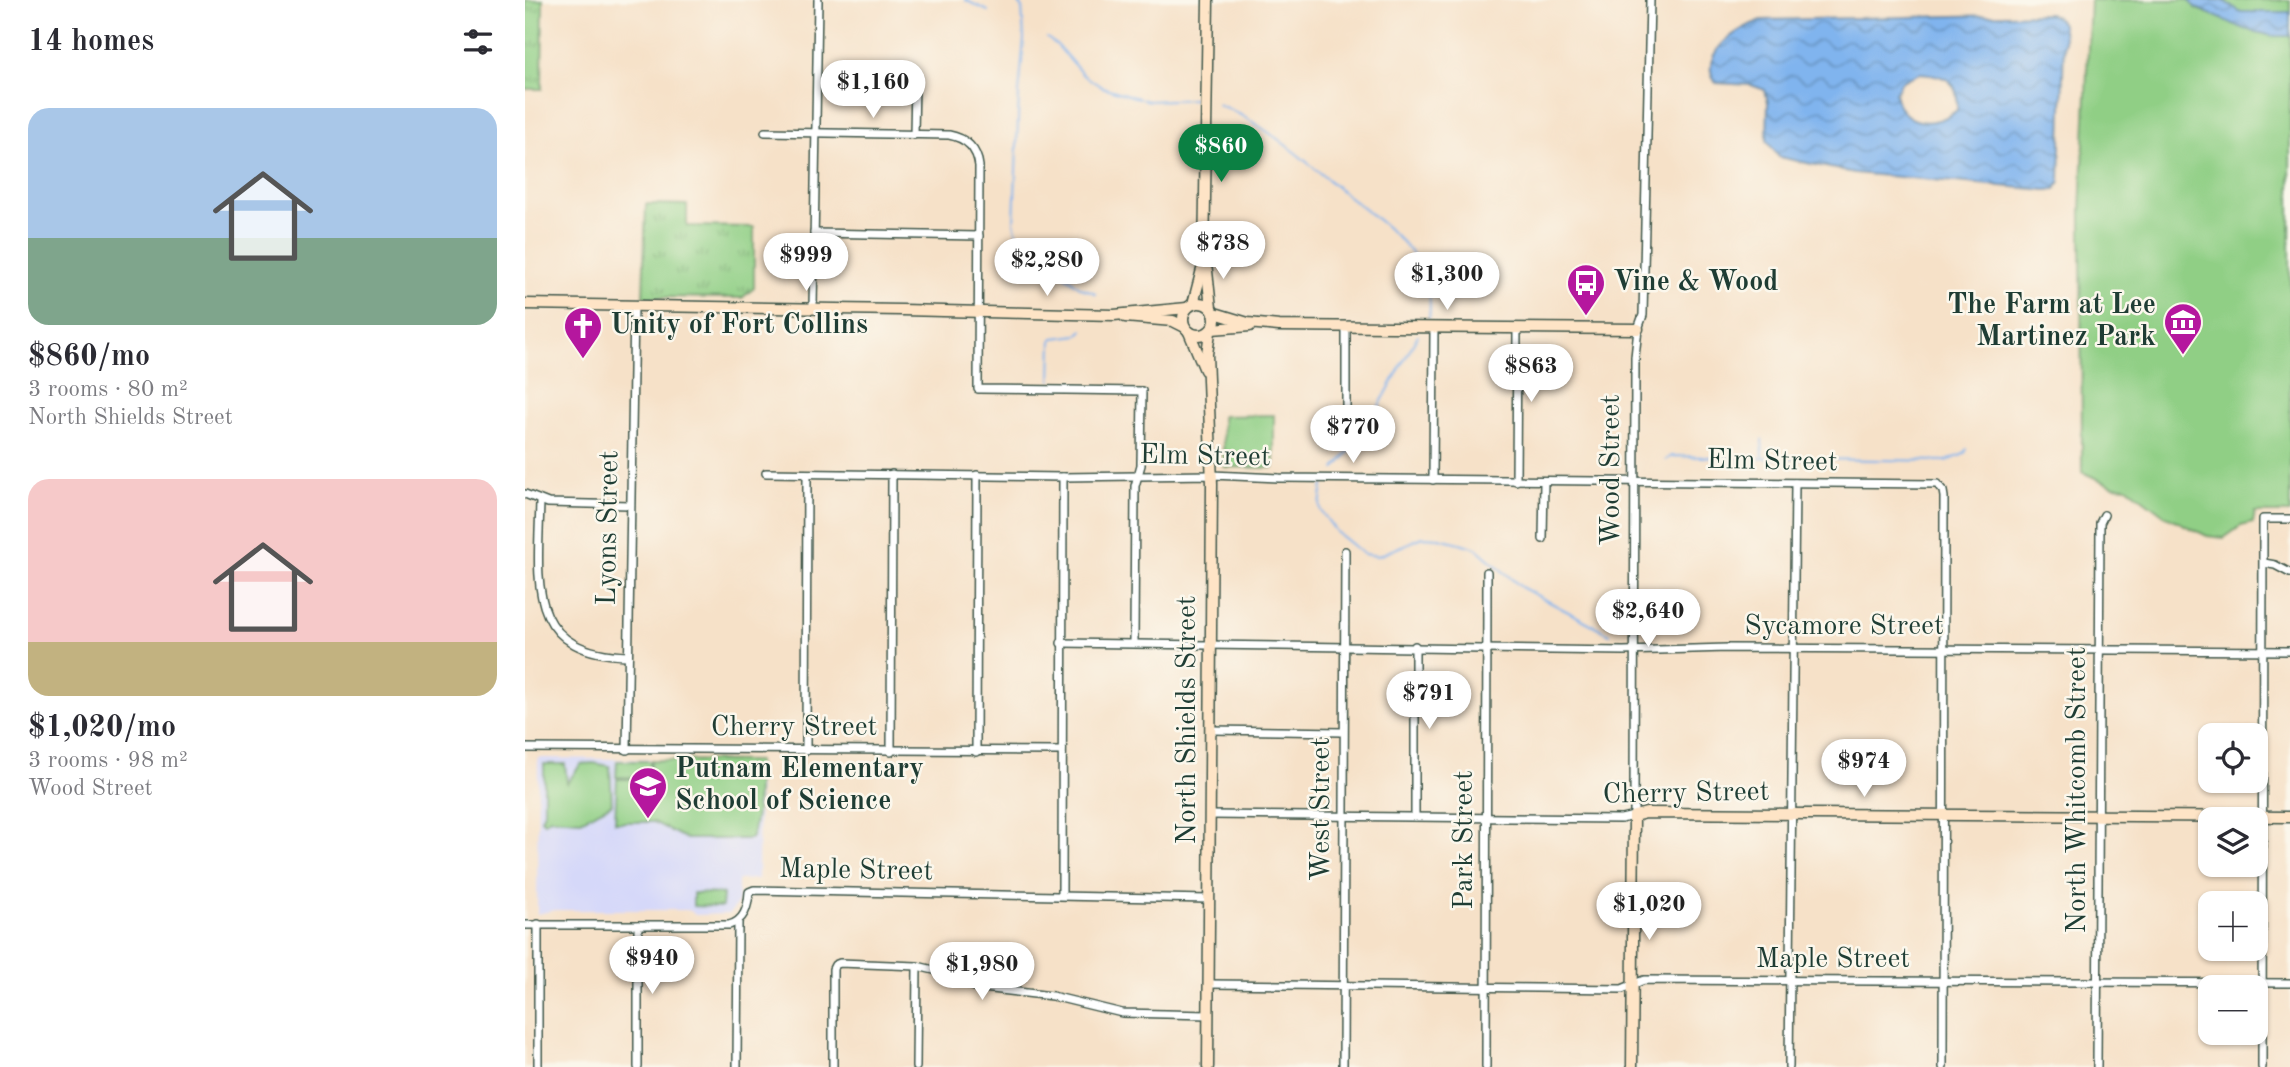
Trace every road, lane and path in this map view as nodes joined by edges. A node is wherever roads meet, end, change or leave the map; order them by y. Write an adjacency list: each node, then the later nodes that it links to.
1 (818, 0): 6 (street)
2 (1208, 0): 10 (street)
3 (1650, 0): 23 (street, Wood Street)
4 (915, 82): 7 (street)
5 (765, 132): 6 (street)
6 (816, 133): 7 (street); 8 (street)
7 (914, 135): 9 (street)
8 (814, 233): 9 (street); 14 (street)
9 (979, 236): 16 (street)
10 (1204, 262): 13 (street); 15 (street)
11 (525, 304): 12 (street)
12 (634, 306): 14 (street); 41 (street, Lyons Street)
13 (1190, 306): 15 (street); 17 (street); 22 (street)
14 (813, 308): 16 (street)
15 (1213, 310): 18 (street); 24 (street)
16 (978, 311): 17 (street); 33 (street)
17 (1114, 315): 22 (street)
18 (1259, 325): 19 (street); 24 (street)
19 (1346, 327): 20 (street); 26 (street)
20 (1434, 327): 21 (street); 34 (street)
21 (1517, 328): 23 (street); 35 (street)
22 (1187, 329): 24 (street); 25 (street, North Shields Street)
23 (1638, 329): 37 (street, Wood Street)
24 (1211, 330): 25 (street, North Shields Street)
25 (1207, 374): 31 (street, North Shields Street)
26 (1346, 433)
27 (766, 473): 28 (street, Elm Street)
28 (807, 474): 29 (street, Elm Street); 66 (street)
29 (892, 474): 30 (street, Elm Street); 68 (street)
30 (977, 475): 32 (street, Elm Street); 69 (street)
31 (1212, 475): 33 (street, Elm Street); 34 (street, Elm Street); 51 (street, North Shields Street)
32 (1063, 477): 33 (street, Elm Street); 50 (street)
33 (1138, 477): 49 (street)
34 (1433, 480): 35 (street, Elm Street)
35 (1516, 481): 36 (street, Elm Street)
36 (1543, 481): 37 (street, Elm Street); 44 (street)
37 (1635, 481): 38 (street, Elm Street); 58 (street, Wood Street)
38 (1795, 483): 55 (street); 56 (street, Elm Street)
39 (525, 494): 40 (street)
40 (540, 502): 41 (street); 61 (street)
41 (631, 505): 61 (street, Lyons Street)
42 (2104, 515): 57 (street, North Whitcomb Street)
43 (2290, 519): 46 (street)
44 (1543, 539)
45 (1345, 551): 52 (street, West Street)
46 (2264, 563): 48 (street); 59 (street)
47 (1487, 572): 54 (street, Park Street)
48 (2290, 573)
49 (1134, 642): 50 (street, Sycamore Street); 51 (street, Sycamore Street)
50 (1061, 643): 67 (street)
51 (1211, 644): 52 (street, Sycamore Street); 62 (street, North Shields Street)
52 (1344, 645): 53 (street, Sycamore Street); 63 (street, West Street)
53 (1415, 646): 54 (street, Sycamore Street); 76 (street)
54 (1487, 648): 58 (street, Sycamore Street); 81 (street, Park Street)
55 (1793, 648): 56 (street, Sycamore Street); 58 (street, Sycamore Street); 71 (street)
56 (1944, 648): 57 (street, Sycamore Street); 74 (street)
57 (2099, 649): 59 (street, Sycamore Street); 75 (street, North Whitcomb Street)
58 (1634, 650): 77 (street, Wood Street)
59 (2263, 651): 60 (street, Sycamore Street); 70 (street)
60 (2290, 651)
61 (628, 656): 65 (street, Lyons Street)
62 (1211, 730): 63 (street); 72 (street, North Shields Street)
63 (1343, 732): 73 (street, West Street)
64 (525, 748): 65 (street, Cherry Street)
65 (627, 750): 66 (street, Cherry Street)
66 (806, 751): 68 (street, Cherry Street)
67 (1062, 751): 69 (street, Cherry Street); 83 (street)
68 (891, 752): 69 (street, Cherry Street)
69 (976, 752)
70 (2263, 807)
71 (1791, 814): 74 (street, Cherry Street); 77 (street, Cherry Street); 91 (street)
72 (1210, 815): 73 (street, Cherry Street); 84 (street, North Shields Street)
73 (1343, 816): 76 (street, Cherry Street); 99 (street, West Street)
74 (1943, 816): 75 (street, Cherry Street); 92 (street)
75 (2098, 816): 78 (street, Cherry Street); 93 (street, North Whitcomb Street)
76 (1415, 817): 81 (street, Cherry Street)
77 (1634, 817): 81 (street, Cherry Street); 98 (street, Wood Street)
78 (2198, 817)
79 (2268, 817): 80 (street, Cherry Street)
80 (2290, 817)
81 (1486, 818): 100 (street, Park Street)
82 (2263, 877): 90 (street)
83 (1062, 895): 84 (street, Maple Street); 85 (street, Maple Street)
84 (1209, 899): 97 (street, North Shields Street)
85 (738, 923): 88 (street); 105 (street)
86 (538, 924): 87 (street); 88 (street); 103 (street)
87 (525, 925)
88 (638, 925): 104 (street)
89 (916, 966): 101 (street); 106 (street); 107 (street)
90 (2262, 975)
91 (1790, 981): 92 (street, Maple Street); 98 (street, Maple Street); 112 (street)
92 (1943, 981): 93 (street, Maple Street); 113 (street)
93 (2098, 982): 94 (street, Maple Street); 114 (street, North Whitcomb Street)
94 (2198, 982)
95 (2268, 982): 96 (street, Maple Street)
96 (2290, 982)
97 (1209, 984): 99 (street, Maple Street); 101 (street, North Shields Street)
98 (1633, 985): 100 (street, Maple Street); 111 (street, Wood Street)
99 (1343, 986): 100 (street, Maple Street); 109 (street, West Street)
100 (1486, 987): 110 (street, Park Street)
101 (1209, 1015): 108 (street, North Shields Street)
102 (2262, 1045): 115 (street)
103 (538, 1067)
104 (638, 1067)
105 (737, 1067)
106 (833, 1067)
107 (916, 1067)
108 (1208, 1067)
109 (1343, 1067)
110 (1486, 1067)
111 (1632, 1067)
112 (1789, 1067)
113 (1943, 1067)
114 (2098, 1067)
115 (2262, 1067)

